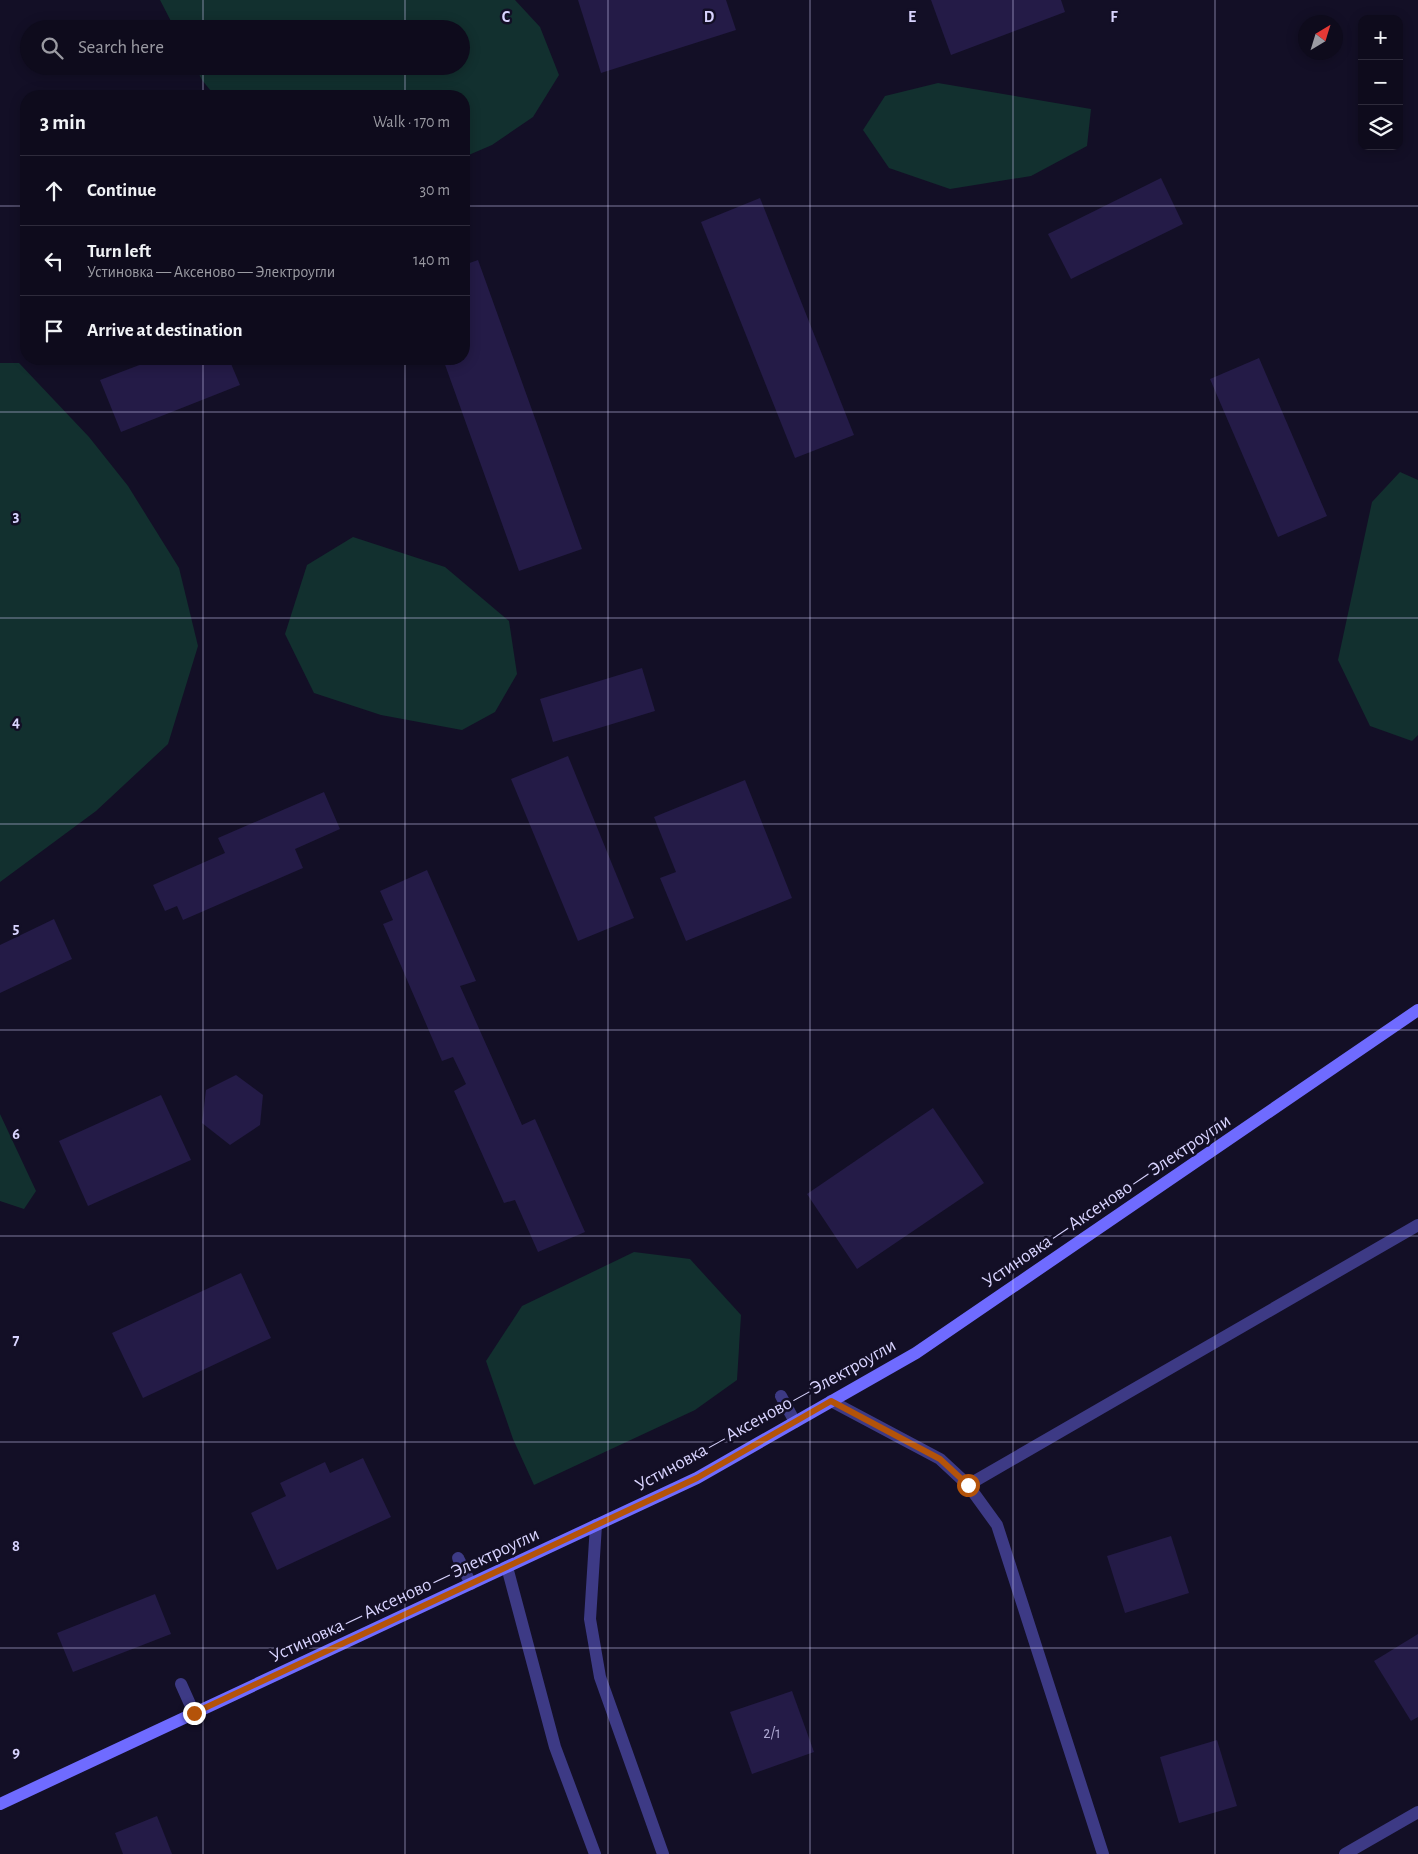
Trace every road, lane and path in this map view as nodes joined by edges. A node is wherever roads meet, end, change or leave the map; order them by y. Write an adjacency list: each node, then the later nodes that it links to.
1 (1418, 1010): 4 (main road, Устиновка — Аксеново — Электроугли)
2 (1418, 1224): 6 (street)
3 (781, 1396): 5 (street)
4 (831, 1401): 5 (main road, Устиновка — Аксеново — Электроугли); 6 (street)
5 (795, 1422): 7 (main road, Устиновка — Аксеново — Электроугли)
6 (968, 1485): 17 (street)
7 (596, 1525): 9 (main road, Устиновка — Аксеново — Электроугли); 16 (street)
8 (458, 1558): 10 (street)
9 (507, 1567): 10 (main road, Устиновка — Аксеново — Электроугли); 15 (street)
10 (470, 1584): 12 (main road, Устиновка — Аксеново — Электроугли)
11 (181, 1684): 12 (street)
12 (194, 1713): 13 (main road, Устиновка — Аксеново — Электроугли)
13 (0, 1804)
14 (1418, 1812): 18 (street)
15 (595, 1854)
16 (663, 1854)
17 (1103, 1854)
18 (1345, 1854)

